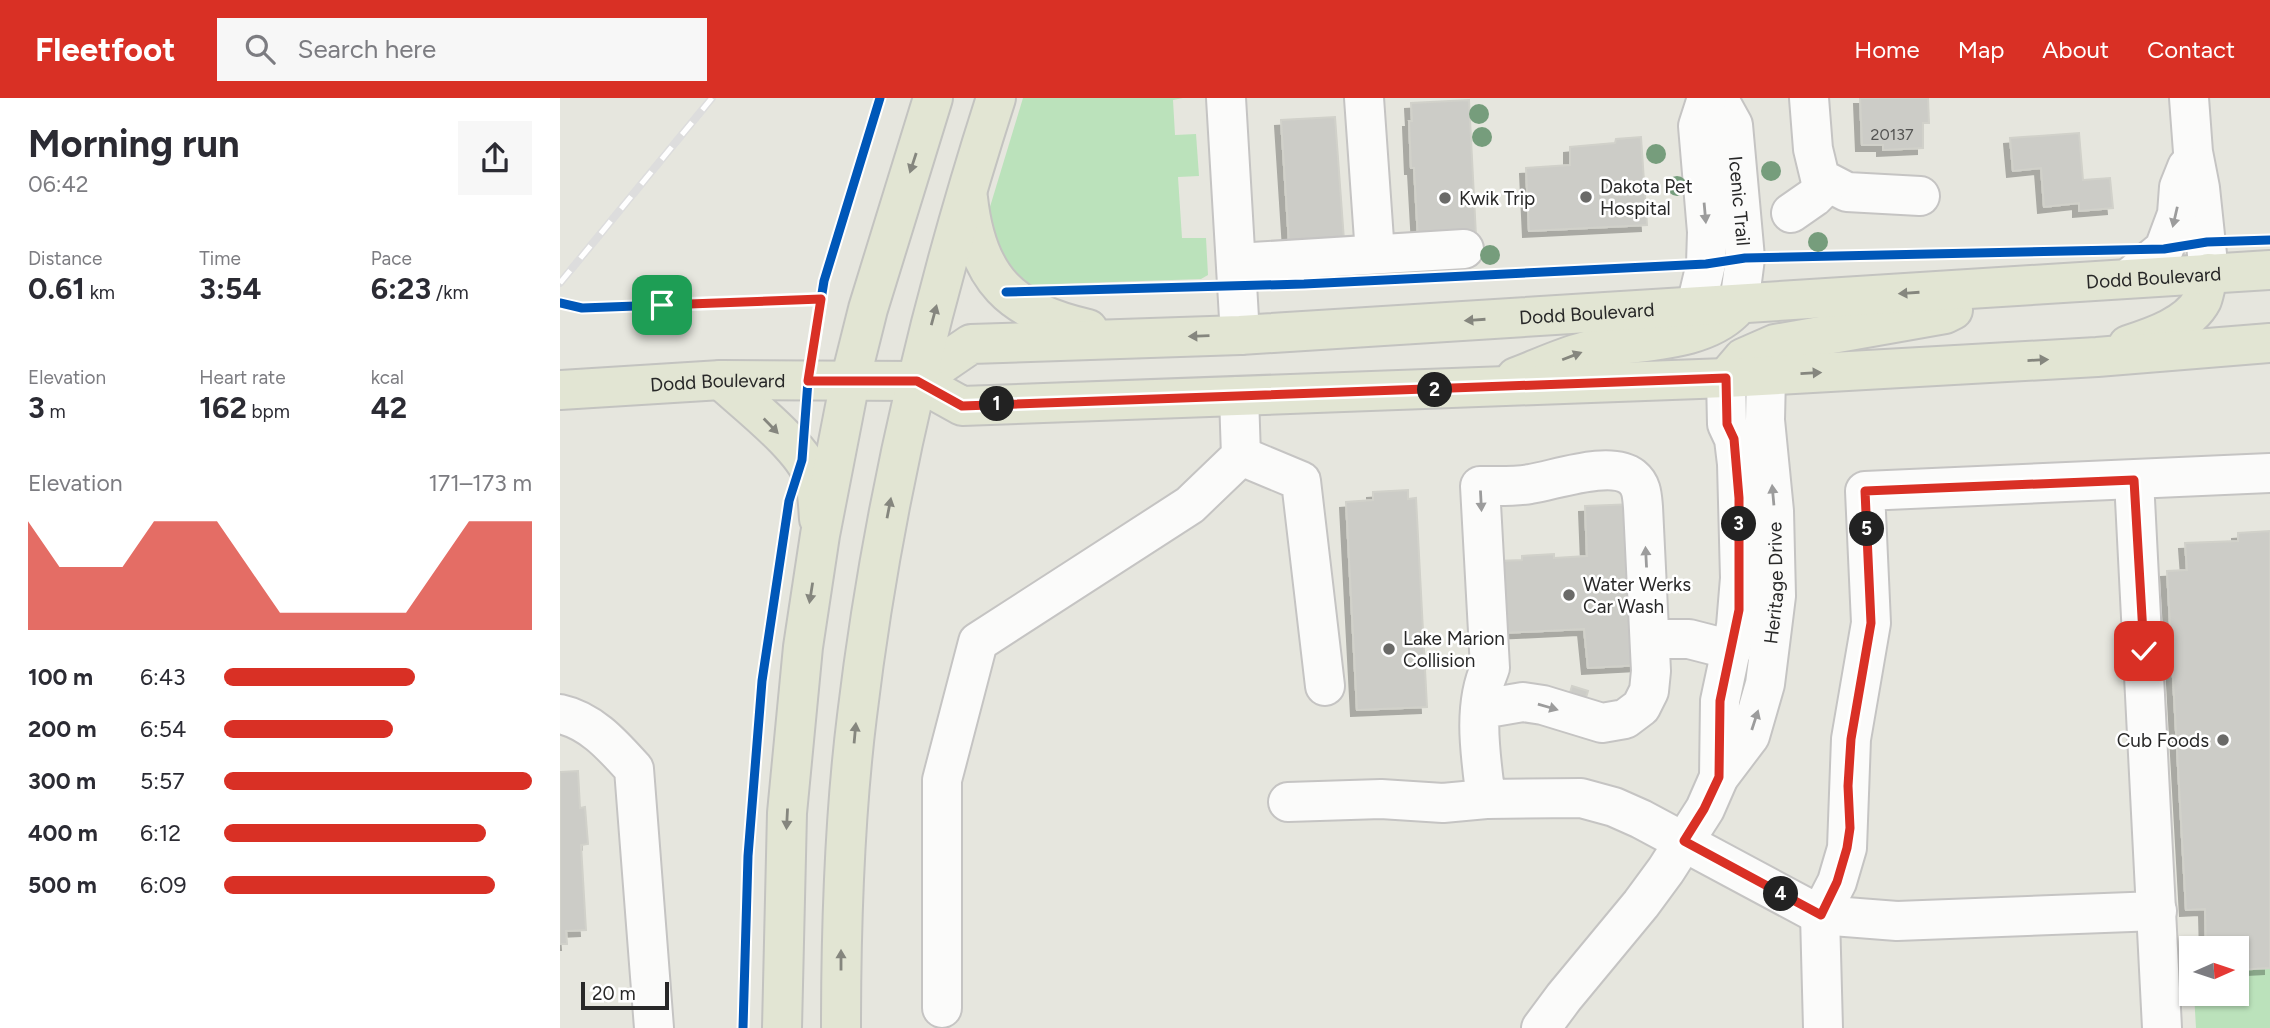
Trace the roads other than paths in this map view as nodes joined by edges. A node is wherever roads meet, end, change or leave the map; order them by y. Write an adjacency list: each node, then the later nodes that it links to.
1 (933, 98): 30 (main road, one-way to 30)
2 (996, 98): 11 (main road)
3 (1226, 98): 16 (street)
4 (1364, 98): 15 (street)
5 (1707, 98): 22 (street, Icenic Trail, one-way to 22)
6 (1718, 98): 21 (street, Icenic Trail)
7 (1810, 98): 10 (street)
8 (2189, 98): 9 (street)
9 (2193, 152): 18 (street); 19 (street, one-way to 19)
10 (1828, 183): 12 (street); 13 (street)
11 (967, 189): 24 (main road); 31 (main road, one-way to 11)
12 (1920, 196)
13 (1791, 212)
14 (1464, 249): 15 (street)
15 (1375, 254): 16 (street)
16 (1236, 263): 23 (street)
17 (2270, 270): 18 (main road, Dodd Boulevard)
18 (2209, 273): 19 (main road, Dodd Boulevard); 26 (main road)
19 (2129, 278): 20 (main road, Dodd Boulevard)
20 (2020, 286): 21 (main road, Dodd Boulevard, one-way to 21); 28 (main road)
21 (1739, 305): 22 (main road, Dodd Boulevard); 32 (main road, one-way to 21)
22 (1696, 306): 23 (main road, Dodd Boulevard, one-way to 23)
23 (1240, 335): 24 (main road, Dodd Boulevard, one-way to 24)
24 (1132, 338): 31 (main road, Dodd Boulevard)
25 (2270, 343): 26 (main road, Dodd Boulevard)
26 (2097, 357): 27 (main road, Dodd Boulevard, one-way to 26)
27 (1766, 376): 28 (main road, Dodd Boulevard); 44 (street, Heritage Drive, one-way to 27)
28 (1726, 378): 32 (main road, Dodd Boulevard); 40 (street, Heritage Drive)
29 (721, 380): 30 (main road, Dodd Boulevard); 33 (main road, Dodd Boulevard); 38 (main road, one-way to 38)
30 (850, 381): 31 (main road, Dodd Boulevard); 38 (main road)
31 (917, 381): 34 (main road, Dodd Boulevard); 53 (main road, one-way to 31)
32 (1485, 388): 34 (main road, Dodd Boulevard)
33 (560, 390)
34 (1239, 396): 35 (street)
35 (1241, 456): 41 (street); 50 (street)
36 (2270, 473): 37 (street)
37 (2134, 480): 48 (street); 49 (street)
38 (820, 535): 52 (main road, one-way to 52)
39 (1650, 639): 40 (street); 42 (street, one-way to 39); 42 (street, one-way to 42)
40 (1732, 650): 44 (street, Heritage Drive)
41 (1325, 686)
42 (1482, 709): 45 (street)
43 (560, 715): 51 (street)
44 (1719, 777): 47 (street, Heritage Drive)
45 (1486, 799): 46 (street); 47 (street)
46 (1288, 802)
47 (1684, 841): 49 (street); 54 (street, Heritage Drive)
48 (2157, 911): 49 (street); 56 (street)
49 (1821, 915): 55 (street)
50 (942, 1008)
51 (654, 1028)
52 (782, 1028)
53 (841, 1028)
54 (1541, 1028)
55 (1823, 1028)
56 (2162, 1028)

